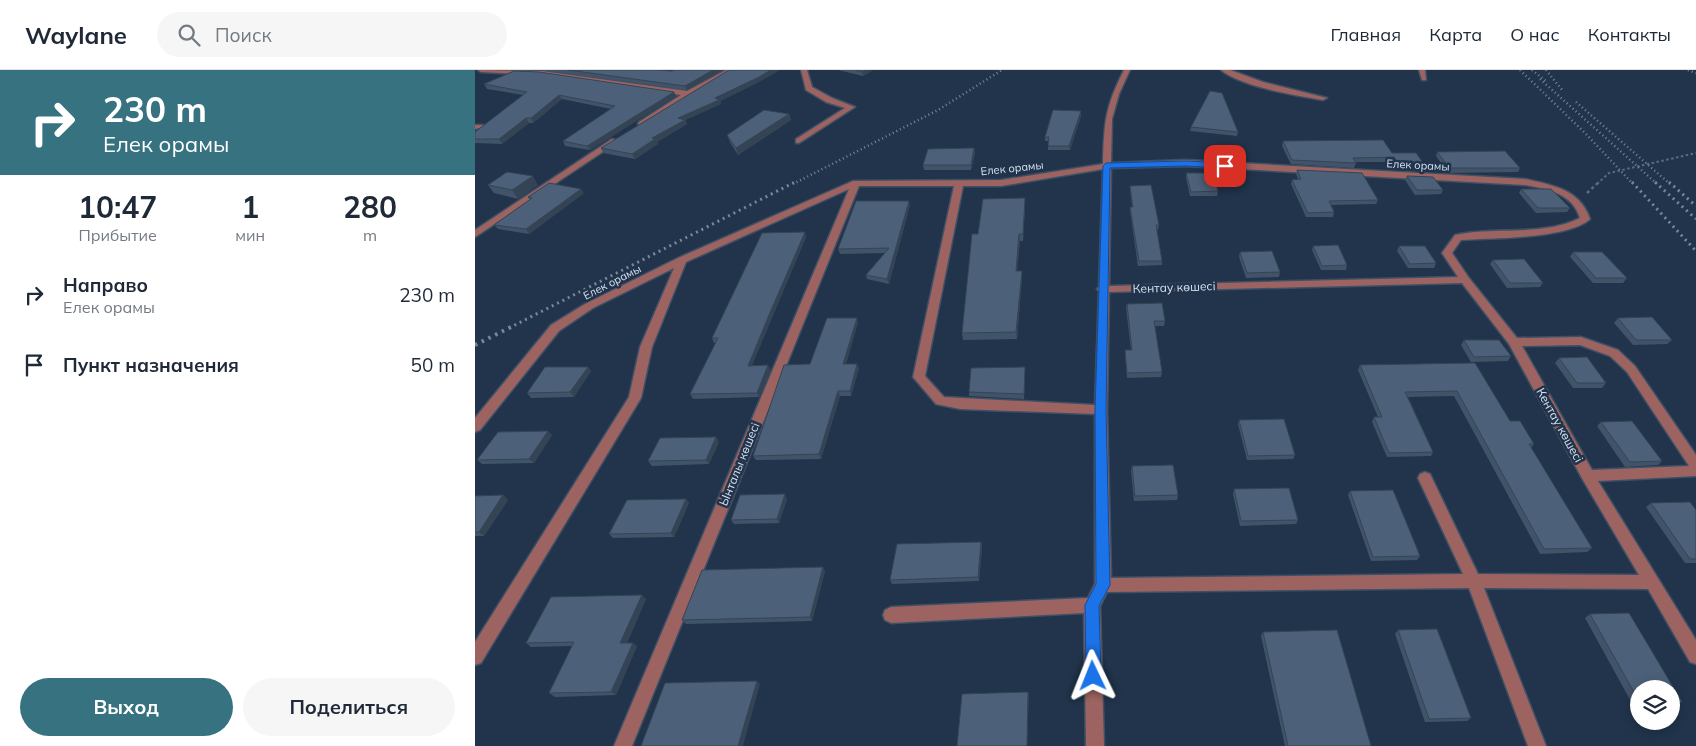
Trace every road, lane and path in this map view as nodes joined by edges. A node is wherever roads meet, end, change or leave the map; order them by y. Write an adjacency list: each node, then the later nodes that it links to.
1 (481, 70): 7 (street); 9 (street)
2 (731, 70): 9 (street)
3 (804, 70): 13 (street)
4 (1127, 70): 15 (street)
5 (1224, 70): 10 (street)
6 (1422, 70): 8 (street)
7 (475, 76)
8 (1424, 79)
9 (689, 94): 11 (street)
10 (1323, 98)
11 (635, 128)
12 (620, 137): 19 (street)
13 (799, 141)
14 (1696, 153): 18 (path)
15 (1106, 166): 16 (street, Елек орамы); 18 (street, Елек орамы); 22 (street)
16 (959, 182): 17 (street, Елек орамы); 24 (street)
17 (857, 183): 20 (street, Елек орамы); 37 (street, Ынталы көшесі)
18 (1577, 200): 21 (street)
19 (475, 234)
20 (682, 260): 25 (street, Елек орамы); 36 (street)
21 (1465, 280): 22 (street, Кентау көшесі); 23 (street, Кентау көшесі)
22 (1102, 289): 24 (street)
23 (1514, 342): 26 (street); 28 (street, Кентау көшесі)
24 (1101, 410): 32 (street)
25 (475, 427)
26 (1696, 466)
27 (1696, 471): 28 (street)
28 (1588, 476): 31 (street, Кентау көшесі)
29 (1425, 478): 30 (street)
30 (1474, 581): 31 (street); 32 (street); 39 (street)
31 (1652, 582): 35 (street, Кентау көшесі)
32 (1103, 585): 33 (street)
33 (1092, 605): 34 (street); 38 (street)
34 (891, 615)
35 (1696, 656)
36 (475, 658)
37 (623, 746)
38 (1095, 746)
39 (1537, 746)

